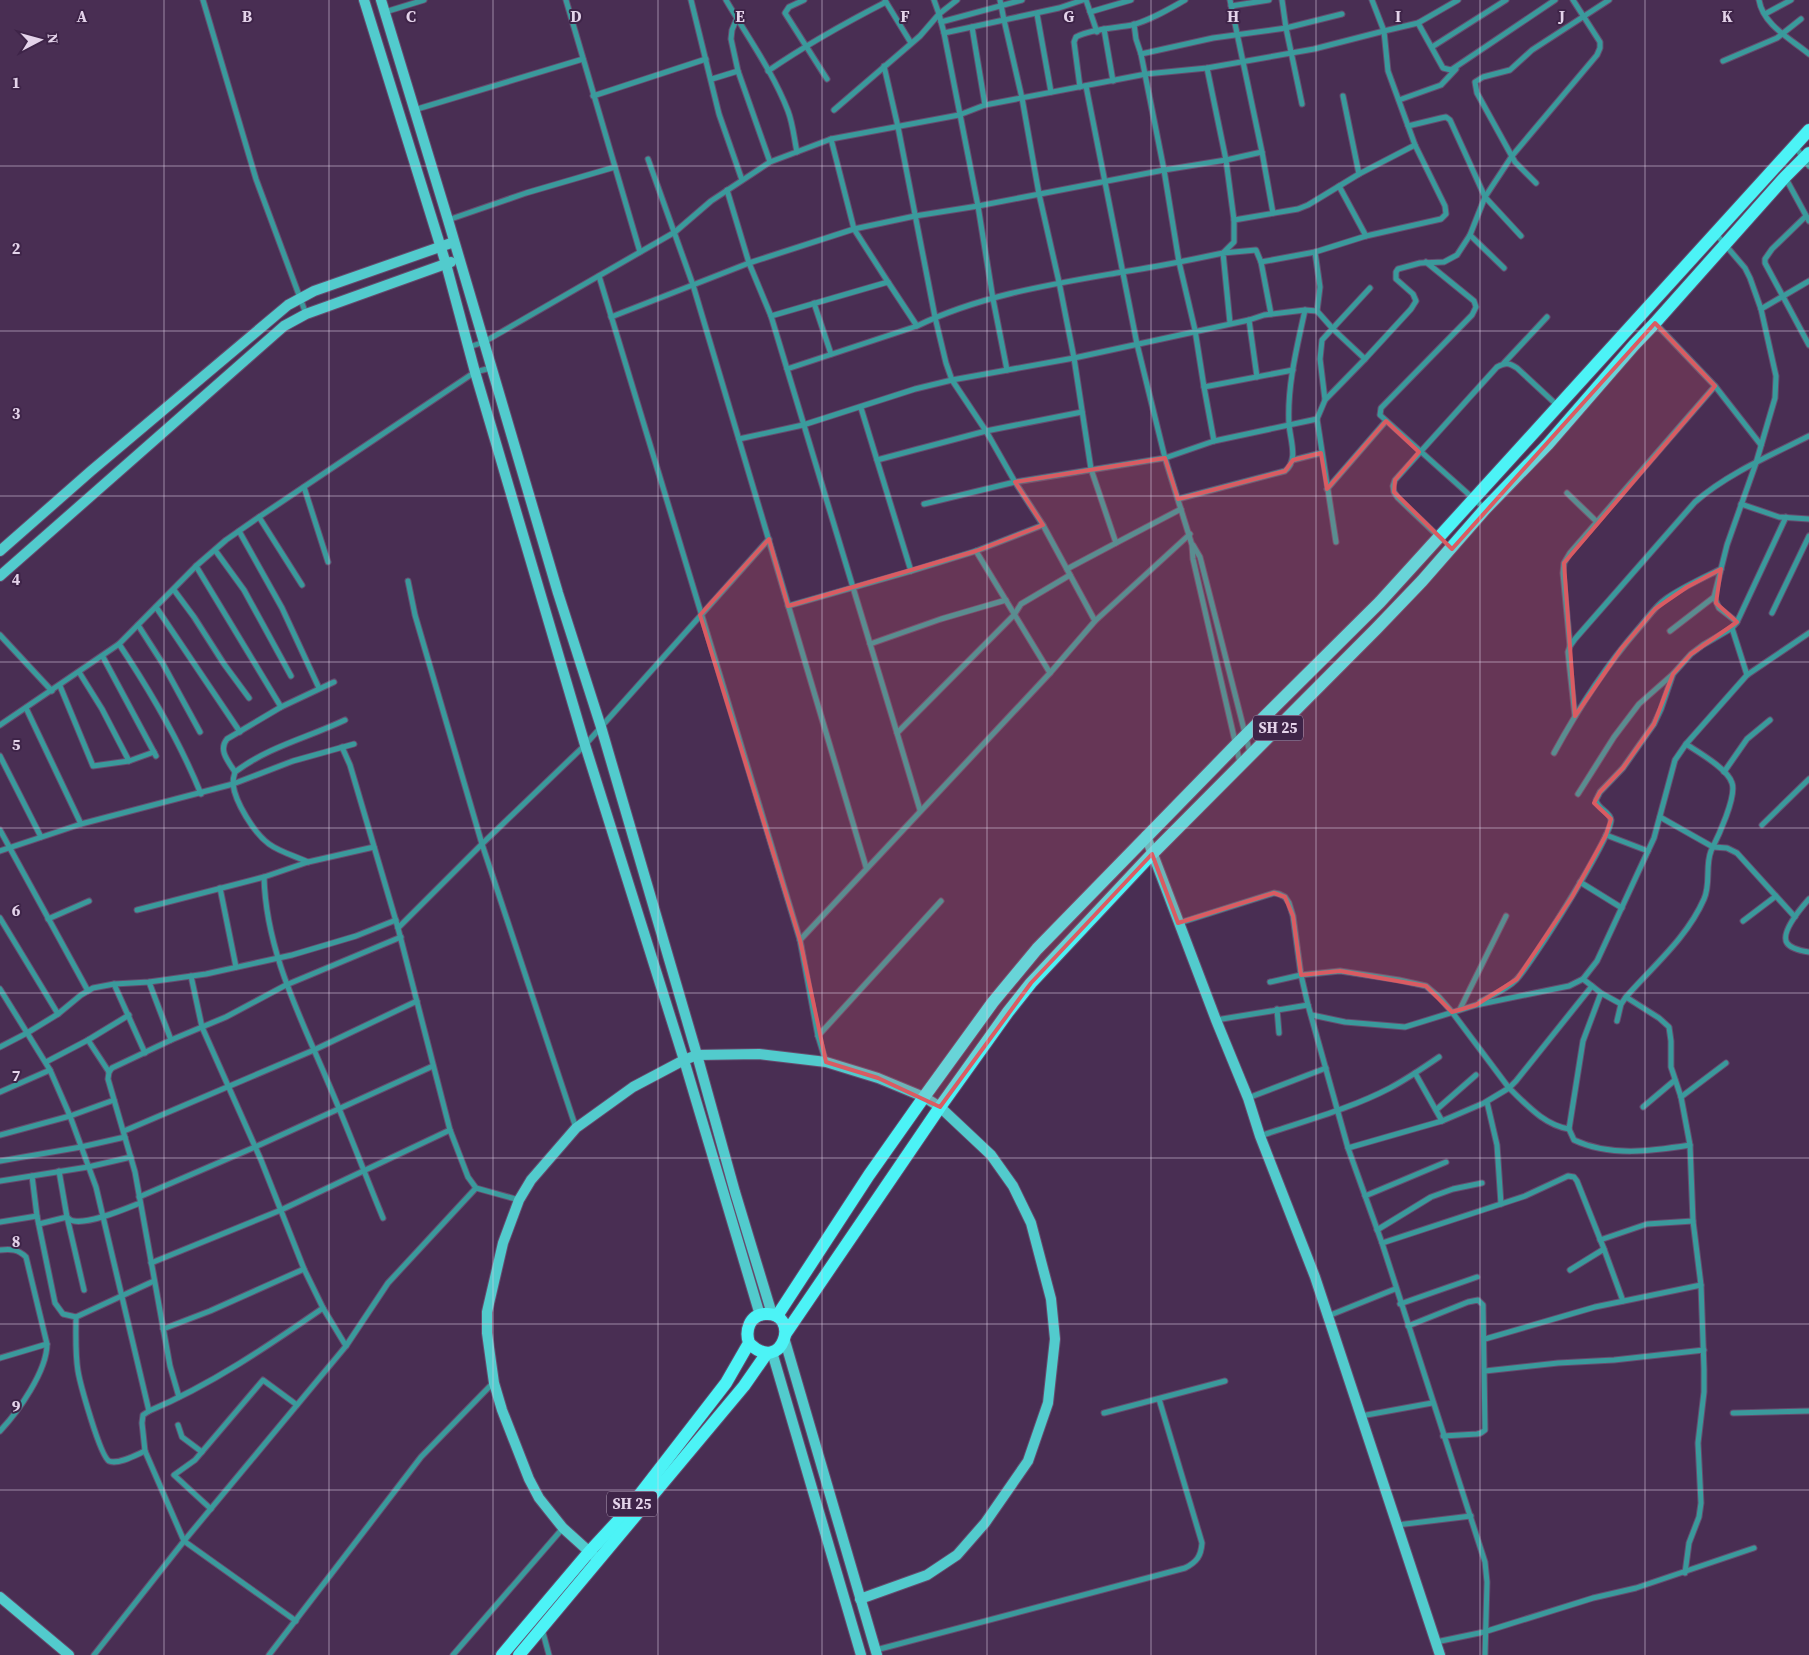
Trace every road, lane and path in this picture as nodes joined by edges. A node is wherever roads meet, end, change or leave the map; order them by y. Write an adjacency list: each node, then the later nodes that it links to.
1 (203, 0): 141 (street)
2 (364, 0): 50 (main road)
3 (381, 0): 30 (main road)
4 (424, 0): 30 (street)
5 (566, 0): 59 (street)
6 (691, 0): 60 (street)
7 (726, 0): 37 (street)
8 (804, 0): 54 (street)
9 (934, 0): 32 (street)
10 (957, 0): 32 (street)
11 (1000, 0): 29 (street)
12 (1022, 0): 29 (street)
13 (1085, 0): 31 (street); 33 (street)
14 (1132, 0): 31 (street)
15 (1185, 0): 42 (street)
16 (1230, 0): 28 (street)
17 (1269, 0): 28 (street)
18 (1282, 0): 44 (street)
19 (1372, 0): 47 (street)
20 (1458, 0): 41 (street)
21 (1506, 0): 55 (street)
22 (1555, 0): 63 (street)
23 (1573, 0): 36 (street)
24 (1609, 0): 36 (street)
25 (1759, 0): 35 (street)
26 (1791, 0): 35 (street)
27 (885, 1): 53 (street); 54 (street)
28 (1231, 6): 52 (street)
29 (1001, 7): 39 (street); 40 (street)
30 (384, 12): 46 (main road)
31 (1090, 12): 48 (street)
32 (939, 14): 40 (street); 53 (street)
33 (1036, 14): 39 (street); 74 (street)
34 (1342, 14): 44 (street)
35 (1765, 14): 51 (street)
36 (1583, 16): 92 (street); 92 (street)
37 (737, 18): 66 (street); 67 (street)
38 (1801, 19): 51 (street)
39 (1004, 20): 43 (street); 77 (street)
40 (941, 22): 49 (street)
41 (1418, 23): 47 (street); 55 (street)
42 (1134, 24): 45 (street); 57 (street)
43 (972, 27): 49 (street); 80 (street)
44 (1286, 28): 52 (street); 56 (street)
45 (1104, 29): 48 (street); 71 (street)
46 (390, 30): 50 (main road); 81 (main road)
47 (1384, 31): 56 (street); 78 (street)
48 (1097, 32): 73 (street)
49 (944, 33): 83 (street)
50 (375, 34): 122 (main road)
51 (1783, 34): 58 (street); 62 (street)
52 (1237, 35): 57 (street); 61 (street)
53 (911, 43): 64 (street)
54 (806, 46): 67 (street); 70 (street)
55 (1432, 47): 63 (street)
56 (1292, 52): 61 (street); 79 (street)
57 (1141, 54): 68 (street)
58 (1809, 54)
59 (583, 59): 75 (street); 81 (street)
60 (706, 59): 69 (street); 75 (street)
61 (1242, 61): 65 (street); 91 (street)
62 (1723, 61)
63 (1460, 65): 78 (street)
64 (884, 66): 82 (street); 85 (street)
65 (1207, 68): 68 (street); 95 (street)
66 (738, 71): 69 (street); 96 (street)
67 (768, 71): 90 (street)
68 (1146, 74): 71 (street); 98 (street)
69 (712, 78): 101 (street)
70 (827, 79)
71 (1113, 80): 72 (street)
72 (1086, 86): 73 (street); 102 (street)
73 (1080, 87): 74 (street)
74 (1051, 92): 77 (street)
75 (593, 96): 97 (street)
76 (1344, 96): 99 (street)
77 (1022, 98): 80 (street); 106 (street)
78 (1399, 100): 84 (street)
79 (1302, 104)
80 (985, 105): 83 (street)
81 (414, 110): 112 (main road)
82 (834, 110)
83 (959, 115): 85 (street); 108 (street)
84 (1408, 126): 88 (street); 107 (street)
85 (898, 127): 87 (street); 110 (street)
86 (1809, 130): 89 (main road)
87 (831, 139): 90 (street); 114 (street)
88 (1415, 145): 99 (street); 118 (street)
89 (1795, 146): 94 (street); 116 (main road)
90 (797, 152): 96 (street)
91 (1262, 152): 95 (street); 109 (street)
92 (1512, 156): 103 (street); 107 (street)
93 (648, 159): 115 (street)
94 (1807, 159): 100 (main road, SH 25)
95 (1226, 160): 98 (street); 113 (street)
96 (770, 162): 101 (street)
97 (615, 167): 112 (street); 123 (street)
98 (1164, 170): 102 (street); 127 (street)
99 (1359, 174): 104 (street)
100 (1785, 177): 111 (street); 121 (main road, SH 25)
101 (742, 180): 105 (street)
102 (1106, 182): 106 (street); 133 (street)
103 (1536, 183)
104 (1339, 186): 109 (street); 118 (street)
105 (727, 190): 115 (street); 130 (street)
106 (1039, 194): 108 (street); 137 (street)
107 (1485, 197): 117 (street); 119 (street)
108 (978, 206): 110 (street); 142 (street)
109 (1273, 213): 113 (street)
110 (915, 216): 114 (street); 152 (street)
111 (1808, 218): 140 (street)
112 (448, 220): 120 (main road)
113 (1234, 220): 125 (street)
114 (854, 229): 130 (street); 136 (street)
115 (675, 232): 123 (street); 138 (street)
116 (1715, 233): 121 (street); 177 (main road)
117 (1470, 234): 129 (street); 132 (street)
118 (1366, 236): 124 (street)
119 (1521, 236)
120 (454, 242): 122 (main road); 126 (main road)
121 (1724, 244): 144 (street); 155 (main road, SH 25)
122 (440, 247): 131 (main road); 141 (main road)
123 (640, 252): 134 (street)
124 (1315, 252): 128 (street); 146 (street)
125 (1223, 253): 127 (street); 128 (street); 154 (street)
126 (459, 259): 131 (main road); 159 (main road)
127 (1179, 262): 133 (street); 158 (street)
128 (1261, 262): 148 (street)
129 (1425, 262): 165 (street); 181 (street)
130 (749, 263): 138 (street); 149 (street)
131 (446, 264): 147 (main road); 162 (main road)
132 (1504, 268)
133 (1122, 272): 137 (street); 160 (street)
134 (599, 276): 150 (street); 159 (street)
135 (1809, 281): 140 (street)
136 (888, 282): 143 (street); 156 (street)
137 (1060, 282): 142 (street); 164 (street)
138 (693, 285): 150 (street); 186 (street)
139 (1370, 288): 157 (street)
140 (1783, 296): 144 (street); 161 (street)
141 (300, 298): 147 (street); 220 (main road)
142 (992, 298): 152 (street); 169 (street)
143 (814, 302): 149 (street); 163 (street)
144 (1761, 309): 188 (street)
145 (1305, 310): 146 (street); 148 (street); 170 (street)
146 (1318, 311): 157 (street)
147 (306, 314): 227 (main road)
148 (1271, 314): 153 (street)
149 (771, 316): 168 (street)
150 (612, 317): 239 (street)
151 (1547, 317): 166 (street)
152 (935, 318): 156 (street); 173 (street)
153 (1248, 320): 154 (street); 172 (street)
154 (1230, 323): 158 (street)
155 (1655, 323): 174 (street); 205 (main road, SH 25)
156 (917, 326): 163 (street)
157 (1333, 328): 165 (street); 176 (street)
158 (1195, 330): 160 (street); 175 (street)
159 (484, 342): 162 (street); 167 (main road)
160 (1137, 344): 164 (street); 191 (street)
161 (1809, 345)
162 (468, 348): 171 (main road)
163 (831, 354): 168 (street)
164 (1074, 358): 169 (street); 179 (street)
165 (1365, 359): 176 (street)
166 (1504, 363): 177 (street); 189 (street)
167 (491, 368): 171 (street); 268 (main road)
168 (787, 369): 182 (street)
169 (1007, 370): 173 (street)
170 (1293, 370): 172 (street); 183 (street)
171 (475, 372): 197 (street); 275 (main road)
172 (1256, 377): 175 (street)
173 (952, 380): 178 (street); 184 (street)
174 (1715, 386): 188 (street); 209 (street)
175 (1204, 387): 187 (street)
176 (1325, 400): 180 (street)
177 (1558, 406): 201 (main road)
178 (861, 408): 182 (street); 192 (street)
179 (1082, 412): 184 (street); 195 (street)
180 (1317, 419): 183 (street); 190 (street)
181 (1386, 421): 189 (street); 198 (street)
182 (803, 425): 186 (street); 231 (street)
183 (1289, 425): 187 (street); 193 (street)
184 (986, 431): 192 (street); 196 (street)
185 (1809, 436): 194 (street)
186 (739, 439): 215 (street)
187 (1214, 441): 191 (street)
188 (1761, 446): 194 (street)
189 (1419, 452): 201 (street); 214 (street)
190 (1322, 453): 193 (street); 198 (street)
191 (1165, 458): 195 (street); 200 (street)
192 (877, 460): 225 (street)
193 (1293, 460): 200 (street)
194 (1756, 463): 203 (street); 250 (street)
195 (1091, 469): 196 (street); 216 (street)
196 (1015, 482): 202 (street); 210 (street)
197 (304, 487): 206 (street); 222 (street)
198 (1327, 489): 217 (street)
199 (1567, 493): 209 (street)
200 (1178, 498): 204 (street)
201 (1474, 499): 205 (street); 214 (main road)
202 (924, 504)
203 (1741, 504): 207 (street); 224 (street)
204 (1180, 509): 212 (street); 216 (street)
205 (1485, 509): 233 (main road, SH 25)
206 (259, 517): 211 (street); 230 (street)
207 (1786, 517): 208 (street); 242 (street)
208 (1809, 519)
209 (1596, 521): 250 (street)
210 (1043, 525): 221 (street); 226 (street)
211 (239, 532): 219 (street); 259 (street)
212 (1190, 534): 218 (street); 241 (street)
213 (1809, 536): 238 (street)
214 (1439, 537): 228 (main road)
215 (768, 539): 236 (street); 239 (street)
216 (1116, 542): 226 (street)
217 (1336, 542)
218 (1192, 545): 272 (street); 272 (street)
219 (215, 550): 223 (street); 255 (street)
220 (0, 551)
221 (976, 551): 225 (street); 235 (street)
222 (328, 562)
223 (196, 566): 232 (street); 262 (street)
224 (1721, 569): 234 (street); 264 (street)
225 (911, 571): 231 (street)
226 (1068, 572): 240 (street); 241 (street)
227 (0, 576)
228 (1400, 580): 233 (main road); 272 (main road)
229 (408, 581): 296 (street)
230 (302, 585)
231 (853, 587): 236 (street); 249 (street)
232 (174, 590): 237 (street); 261 (street)
233 (1412, 592): 279 (main road, SH 25)
234 (1714, 597): 242 (street); 245 (street)
235 (1006, 600): 240 (street); 249 (street)
236 (788, 606): 304 (street)
237 (156, 607): 243 (street); 270 (street)
238 (1772, 613)
239 (700, 615): 268 (street); 323 (street)
240 (1014, 615): 253 (street); 271 (street)
241 (1095, 621): 253 (street)
242 (1737, 622): 244 (street)
243 (138, 624): 248 (street); 269 (street)
244 (1732, 628): 254 (street); 256 (street)
245 (1670, 631)
246 (1809, 633): 256 (street)
247 (0, 635): 260 (street)
248 (120, 644): 251 (street); 286 (street)
249 (870, 644): 271 (street)
250 (1570, 646): 264 (street)
251 (102, 657): 252 (street); 280 (street)
252 (79, 672): 258 (street); 280 (street)
253 (1050, 673): 288 (street)
254 (1673, 674): 287 (street); 293 (street)
255 (291, 676)
256 (1747, 676): 274 (street)
257 (334, 682): 259 (street)
258 (60, 686): 260 (street); 280 (street)
259 (320, 688): 262 (street)
260 (52, 691): 263 (street)
261 (249, 698)
262 (281, 707): 270 (street)
263 (26, 708): 267 (street); 290 (street)
264 (1575, 716): 277 (street)
265 (345, 720): 282 (street)
266 (1770, 720): 283 (street)
267 (0, 725)
268 (601, 727): 275 (street); 360 (main road)
269 (200, 732)
270 (240, 732): 282 (street)
271 (897, 733): 288 (street)
272 (1241, 739): 279 (street); 281 (street); 294 (main road)
273 (354, 744): 276 (street)
274 (1686, 744): 283 (street); 289 (street)
275 (585, 745): 296 (street); 362 (main road)
276 (342, 748): 285 (street); 297 (street)
277 (1554, 754)
278 (0, 756): 295 (street)
279 (1250, 756): 281 (main road, SH 25)
280 (129, 761)
281 (1240, 766): 302 (main road, SH 25)
282 (235, 772): 285 (street)
283 (1724, 772): 298 (street)
284 (1809, 779): 291 (street)
285 (233, 784): 286 (street); 303 (street)
286 (201, 794): 290 (street)
287 (1578, 794)
288 (920, 810): 304 (street)
289 (1660, 817): 298 (street); 301 (street)
290 (81, 824): 295 (street)
291 (1762, 825)
292 (0, 830): 299 (street)
293 (1606, 835): 301 (street); 306 (street)
294 (1146, 836): 302 (main road); 376 (main road)
295 (41, 837): 299 (street)
296 (482, 844): 321 (street); 388 (street)
297 (374, 846): 303 (street); 318 (street)
298 (1713, 847): 308 (street); 338 (street)
299 (9, 848): 300 (street); 317 (street)
300 (0, 851)
301 (1648, 851): 312 (street)
302 (1152, 854): 320 (main road); 381 (main road, SH 25)
303 (308, 862): 305 (street)
304 (866, 867): 323 (street)
305 (264, 877): 307 (street); 325 (street)
306 (1580, 882): 312 (street); 342 (street)
307 (220, 888): 313 (street); 326 (street)
308 (1776, 896): 315 (street); 319 (street)
309 (1809, 899): 315 (street)
310 (89, 901): 317 (street)
311 (941, 901): 354 (street)
312 (1622, 908): 329 (street)
313 (137, 910)
314 (1506, 916): 344 (street)
315 (1794, 917): 324 (street)
316 (0, 918): 346 (street)
317 (48, 919): 336 (street)
318 (396, 920): 321 (street); 325 (street)
319 (1743, 921)
320 (1178, 923): 327 (street); 349 (main road)
321 (398, 928): 322 (street)
322 (401, 937): 333 (street); 339 (street)
323 (800, 940): 354 (street)
324 (1809, 952)
325 (278, 958): 326 (street); 333 (street)
326 (236, 967): 328 (street)
327 (1301, 975): 331 (street); 340 (street); 345 (street)
328 (191, 976): 330 (street); 351 (street)
329 (1583, 979): 334 (street); 342 (street)
330 (149, 982): 332 (street); 356 (street)
331 (1270, 982)
332 (114, 984): 336 (street); 347 (street)
333 (286, 985): 351 (street); 358 (street)
334 (1592, 986): 337 (street); 374 (street)
335 (0, 989): 352 (street)
336 (88, 991): 346 (street)
337 (1602, 993): 341 (street); 389 (street)
338 (1626, 997): 341 (street); 372 (street)
339 (417, 1001): 358 (street); 366 (street)
340 (1308, 1004): 343 (street); 348 (street)
341 (1621, 1004): 350 (street)
342 (1476, 1005): 344 (street)
343 (1277, 1009): 349 (street); 353 (street)
344 (1460, 1009): 345 (street)
345 (1452, 1012): 348 (street); 374 (street)
346 (58, 1014): 352 (street)
347 (129, 1015): 355 (street); 359 (street)
348 (1312, 1015): 367 (street)
349 (1216, 1020): 378 (main road)
350 (1617, 1021)
351 (202, 1027): 356 (street); 373 (street)
352 (27, 1033): 357 (street); 363 (street)
353 (1279, 1033)
354 (818, 1036): 364 (street)
355 (88, 1040): 363 (street); 369 (street)
356 (171, 1040): 359 (street)
357 (0, 1047)
358 (314, 1050): 373 (street); 383 (street)
359 (145, 1053): 369 (street)
360 (697, 1055): 362 (main road); 364 (main road); 437 (main road)
361 (1439, 1057): 370 (street)
362 (684, 1060): 388 (main road); 437 (main road)
363 (46, 1062): 368 (street)
364 (826, 1062): 376 (main road)
365 (1726, 1062): 377 (street)
366 (433, 1066): 383 (street); 390 (street)
367 (1326, 1068): 378 (street); 384 (street)
368 (50, 1070): 375 (street); 386 (street)
369 (108, 1072): 379 (street)
370 (1415, 1073): 384 (street); 385 (street)
371 (1476, 1076): 385 (street)
372 (1674, 1080): 377 (street); 382 (street)
373 (228, 1086): 391 (street); 396 (street)
374 (1509, 1088): 380 (street); 389 (street)
375 (0, 1092)
376 (924, 1097): 381 (main road); 437 (main road)
377 (1681, 1097): 394 (street)
378 (1248, 1098): 393 (main road)
379 (114, 1100): 386 (street); 391 (street)
380 (1487, 1102): 387 (street); 411 (street)
381 (940, 1107): 442 (main road, SH 25); 476 (main road)
382 (1643, 1107)
383 (340, 1109): 396 (street); 403 (street)
384 (1338, 1109): 393 (street); 397 (street)
385 (1436, 1110): 387 (street)
386 (70, 1116): 392 (street); 395 (street)
387 (1442, 1121): 397 (street)
388 (576, 1128): 410 (main road)
389 (1569, 1129): 394 (street)
390 (450, 1130): 403 (street); 407 (street)
391 (124, 1134): 395 (street); 398 (street)
392 (0, 1135)
393 (1260, 1136): 438 (main road)
394 (1690, 1145): 417 (street)
395 (81, 1147): 399 (street); 401 (street)
396 (255, 1147): 409 (street); 412 (street)
397 (1348, 1148): 408 (street)
398 (131, 1157): 401 (street); 409 (street)
399 (0, 1161)
400 (1446, 1162): 408 (street)
401 (88, 1167): 402 (street); 414 (street)
402 (59, 1171): 404 (street); 415 (street)
403 (364, 1172): 412 (street); 416 (street)
404 (32, 1176): 405 (street); 413 (street)
405 (0, 1181)
406 (1482, 1183): 420 (street)
407 (476, 1188): 410 (street); 446 (street)
408 (1365, 1196): 420 (street)
409 (140, 1200): 414 (street); 425 (street)
410 (519, 1200): 452 (main road)
411 (1501, 1204): 421 (street); 422 (street)
412 (281, 1210): 425 (street); 426 (street)
413 (37, 1216): 418 (street); 419 (street)
414 (103, 1216): 415 (street); 433 (street)
415 (67, 1217): 419 (street); 432 (street)
416 (383, 1218)
417 (1693, 1221): 421 (street); 430 (street)
418 (0, 1222)
419 (39, 1224): 439 (street)
420 (1377, 1230): 422 (street)
421 (1600, 1240): 423 (street)
422 (1382, 1243): 431 (street)
423 (1604, 1249): 427 (street); 434 (street)
424 (0, 1250): 445 (street)
425 (151, 1263): 429 (street)
426 (304, 1269): 436 (street); 441 (street)
427 (1570, 1270)
428 (1477, 1277): 435 (street)
429 (154, 1281): 433 (street); 441 (street)
430 (1701, 1285): 434 (street); 447 (street)
431 (1396, 1289): 435 (street); 438 (street)
432 (84, 1290)
433 (121, 1297): 439 (street); 457 (street)
434 (1624, 1301): 443 (street)
435 (1400, 1304): 440 (street)
436 (323, 1308): 446 (street); 453 (street)
437 (769, 1315): 442 (main road); 444 (main road)
438 (1328, 1316): 461 (main road)
439 (76, 1317): 465 (street)
440 (1408, 1326): 443 (street); 455 (street)
441 (163, 1329): 453 (street)
442 (785, 1337): 448 (main road); 476 (main road)
443 (1485, 1339): 450 (street)
444 (749, 1343): 448 (main road); 473 (main road, SH 25)
445 (47, 1344): 449 (street); 463 (street)
446 (346, 1346): 456 (street)
447 (1704, 1350): 450 (street); 474 (street)
448 (769, 1353): 473 (main road, SH 25); 489 (main road)
449 (0, 1358)
450 (1485, 1371): 464 (street)
451 (1225, 1381): 454 (street)
452 (494, 1383): 470 (main road); 477 (street)
453 (179, 1397): 457 (street)
454 (1160, 1399): 459 (street); 481 (street)
455 (1432, 1402): 461 (street); 464 (street)
456 (297, 1405): 466 (street); 467 (street)
457 (149, 1411): 465 (street)
458 (1809, 1411): 460 (street)
459 (1104, 1413)
460 (1733, 1413)
461 (1361, 1416): 469 (main road)
462 (178, 1425): 466 (street)
463 (0, 1431)
464 (1443, 1436): 468 (street)
465 (145, 1451): 471 (street)
466 (202, 1452): 467 (street)
467 (211, 1509): 471 (street)
468 (1471, 1516): 469 (street); 479 (street)
469 (1397, 1525): 480 (main road)
470 (563, 1528): 473 (main road); 485 (street)
471 (184, 1541): 477 (street); 483 (street)
472 (1754, 1548): 474 (street)
473 (594, 1556): 478 (main road, SH 25); 486 (main road, SH 25)
474 (1685, 1573): 479 (street)
475 (0, 1597): 482 (main road)
476 (860, 1599): 481 (main road)
477 (296, 1621): 484 (street)
478 (542, 1628): 487 (main road, SH 25); 488 (street)
479 (1484, 1632): 480 (street); 491 (street)
480 (1436, 1642): 490 (main road)
481 (877, 1653)
482 (69, 1655)
483 (94, 1655)
484 (270, 1655)
485 (453, 1655)
486 (502, 1655)
487 (519, 1655)
488 (549, 1655)
489 (861, 1655)
490 (1440, 1655)
491 (1485, 1655)

